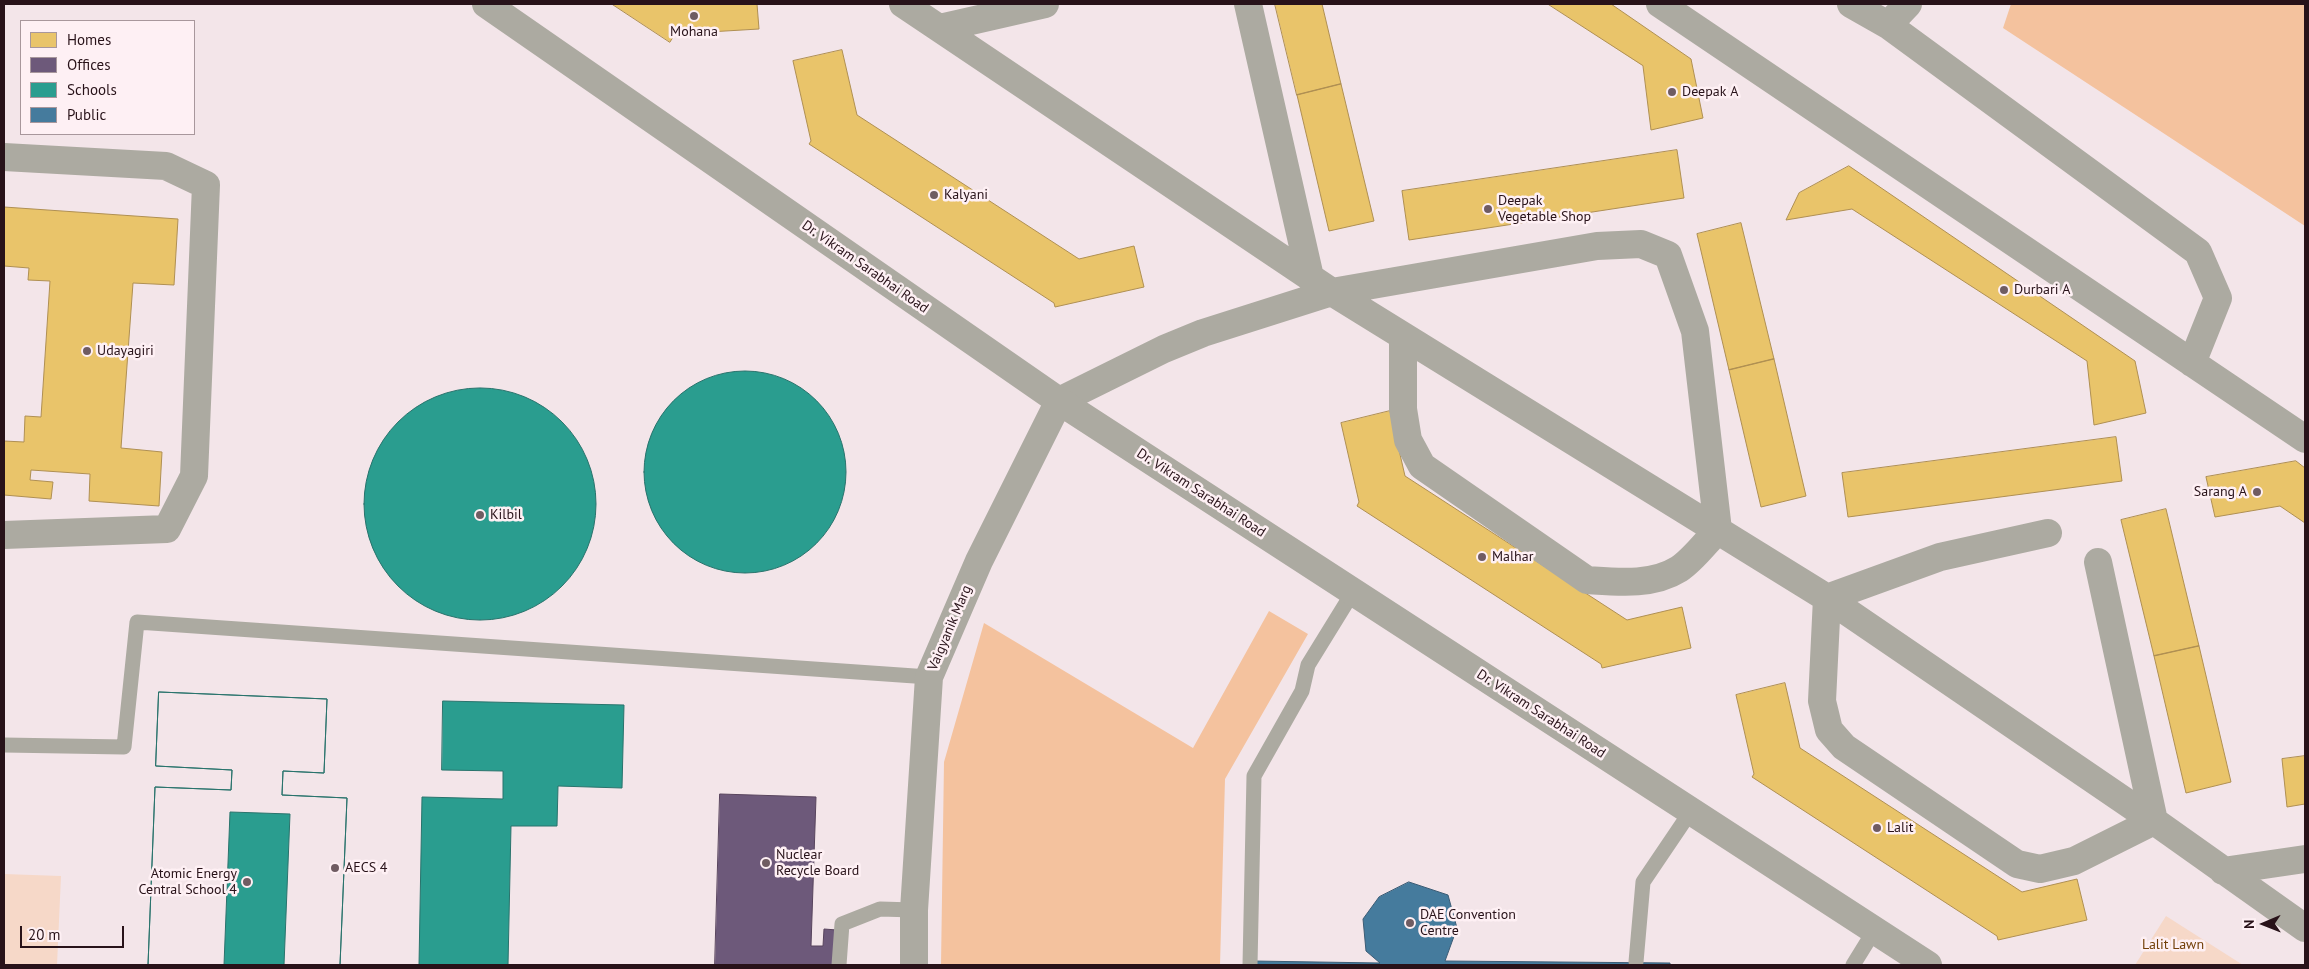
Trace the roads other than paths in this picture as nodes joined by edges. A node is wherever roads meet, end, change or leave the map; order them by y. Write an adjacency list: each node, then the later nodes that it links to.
1 (486, 4): 14 (street, Dr. Vikram Sarabhai Road)
2 (903, 4): 9 (street)
3 (1045, 4): 9 (street)
4 (1248, 4): 11 (street)
5 (1660, 4): 13 (street)
6 (1851, 4): 8 (street)
7 (1908, 4): 8 (street)
8 (1888, 25): 13 (street)
9 (940, 28): 11 (street)
10 (4, 157): 18 (street)
11 (1321, 284): 12 (street); 14 (street); 16 (street)
12 (1403, 336): 16 (street); 16 (street)
13 (2192, 363): 15 (street)
14 (1059, 401): 20 (street, Dr. Vikram Sarabhai Road); 22 (street, Vaigyanik Marg)
15 (2305, 439)
16 (1718, 530): 21 (street)
17 (2048, 533): 21 (street)
18 (4, 535)
19 (2098, 562): 25 (street)
20 (1353, 592): 24 (street, Dr. Vikram Sarabhai Road); 34 (lane)
21 (1827, 598): 25 (street); 25 (street)
22 (929, 677): 23 (lane); 28 (street, Vaigyanik Marg)
23 (4, 746)
24 (1691, 811): 30 (street, Dr. Vikram Sarabhai Road); 31 (lane)
25 (2154, 821): 27 (street)
26 (2305, 860): 27 (street)
27 (2223, 871): 29 (street)
28 (914, 910): 32 (lane); 33 (street, Vaigyanik Marg)
29 (2305, 928)
30 (1874, 930): 35 (lane); 36 (street, Dr. Vikram Sarabhai Road)
31 (1636, 962)
32 (839, 965)
33 (914, 965)
34 (1250, 965)
35 (1852, 965)
36 (1928, 965)

